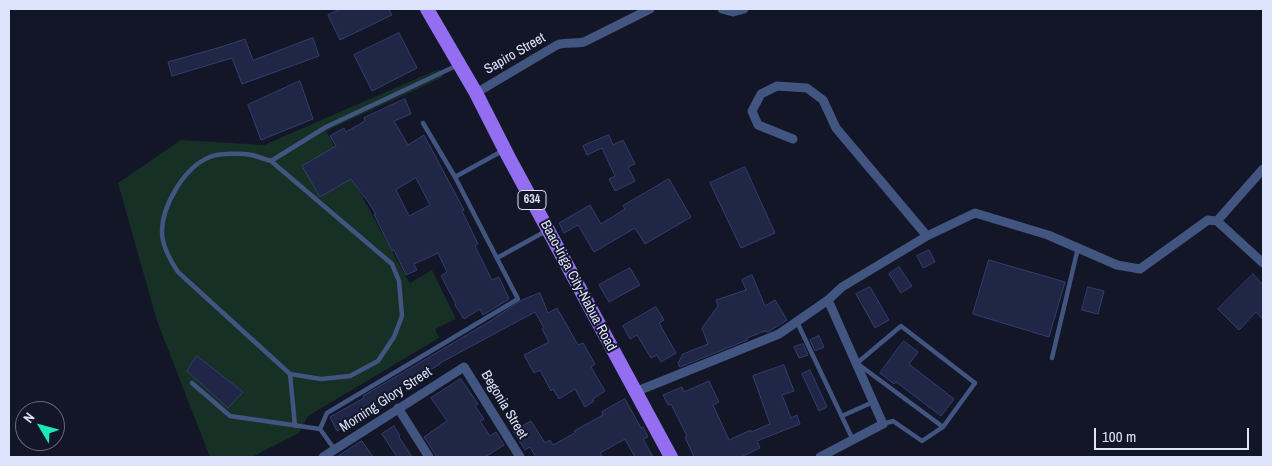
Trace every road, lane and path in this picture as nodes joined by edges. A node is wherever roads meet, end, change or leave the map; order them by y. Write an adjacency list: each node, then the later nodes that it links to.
1 (427, 9): 5 (main road, Baao-Iriga City-Nabua Road / 634)
2 (650, 9): 6 (street, Sapiro Street)
3 (722, 9): 4 (street)
4 (744, 9)
5 (460, 64): 6 (main road, Baao-Iriga City-Nabua Road / 634); 10 (lane)
6 (476, 93): 9 (main road, Baao-Iriga City-Nabua Road / 634)
7 (423, 123): 12 (lane)
8 (793, 139): 15 (street)
9 (505, 150): 12 (lane); 14 (main road, Baao-Iriga City-Nabua Road / 634)
10 (270, 162): 24 (lane); 24 (lane)
11 (1263, 169): 13 (street)
12 (455, 177): 17 (lane)
13 (1217, 221): 16 (street); 18 (street)
14 (548, 229): 17 (lane); 26 (main road, Baao-Iriga City-Nabua Road / 634)
15 (927, 236): 16 (street); 19 (street)
16 (1078, 248): 21 (lane)
17 (497, 258): 33 (lane)
18 (1263, 263)
19 (828, 300): 20 (street); 22 (street)
20 (796, 322): 26 (street); 29 (lane)
21 (1052, 358)
22 (857, 364): 27 (street); 32 (lane); 32 (lane)
23 (464, 367): 28 (street, Morning Glory Street); 38 (street, Begonia Street)
24 (290, 374): 31 (lane)
25 (192, 382): 31 (lane)
26 (635, 392): 39 (main road, Baao-Iriga City-Nabua Road / 634)
27 (873, 402): 29 (lane); 30 (street)
28 (398, 408): 35 (street, Morning Glory Street); 37 (street)
29 (842, 416): 34 (lane)
30 (883, 424): 32 (lane); 34 (street)
31 (295, 426): 33 (lane)
32 (943, 427)
33 (320, 429): 35 (lane)
34 (853, 440): 40 (street)
35 (338, 454): 36 (street, Morning Glory Street)
36 (323, 457)
37 (429, 457)
38 (520, 457)
39 (671, 457)
40 (820, 457)

